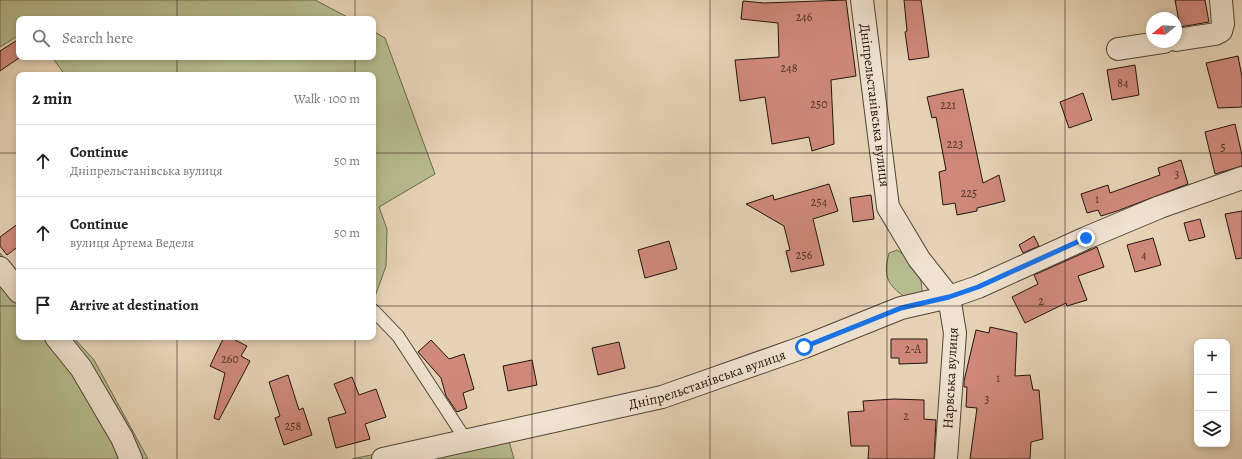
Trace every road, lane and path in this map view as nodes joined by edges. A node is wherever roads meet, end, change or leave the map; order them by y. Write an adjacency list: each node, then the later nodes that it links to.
1 (862, 0): 9 (street, Дніпрельстанівська вулиця)
2 (1221, 0): 3 (street)
3 (1182, 39)
4 (1146, 45): 5 (street)
5 (1118, 49)
6 (1242, 178): 9 (street)
7 (0, 268): 8 (street)
8 (16, 288)
9 (949, 297): 12 (street, Дніпрельстанівська вулиця); 15 (street, Нарвська вулиця)
10 (376, 313): 12 (lane)
11 (58, 340): 13 (street)
12 (466, 440): 14 (street, Дніпрельстанівська вулиця)
13 (131, 459)
14 (383, 459)
15 (946, 459)

